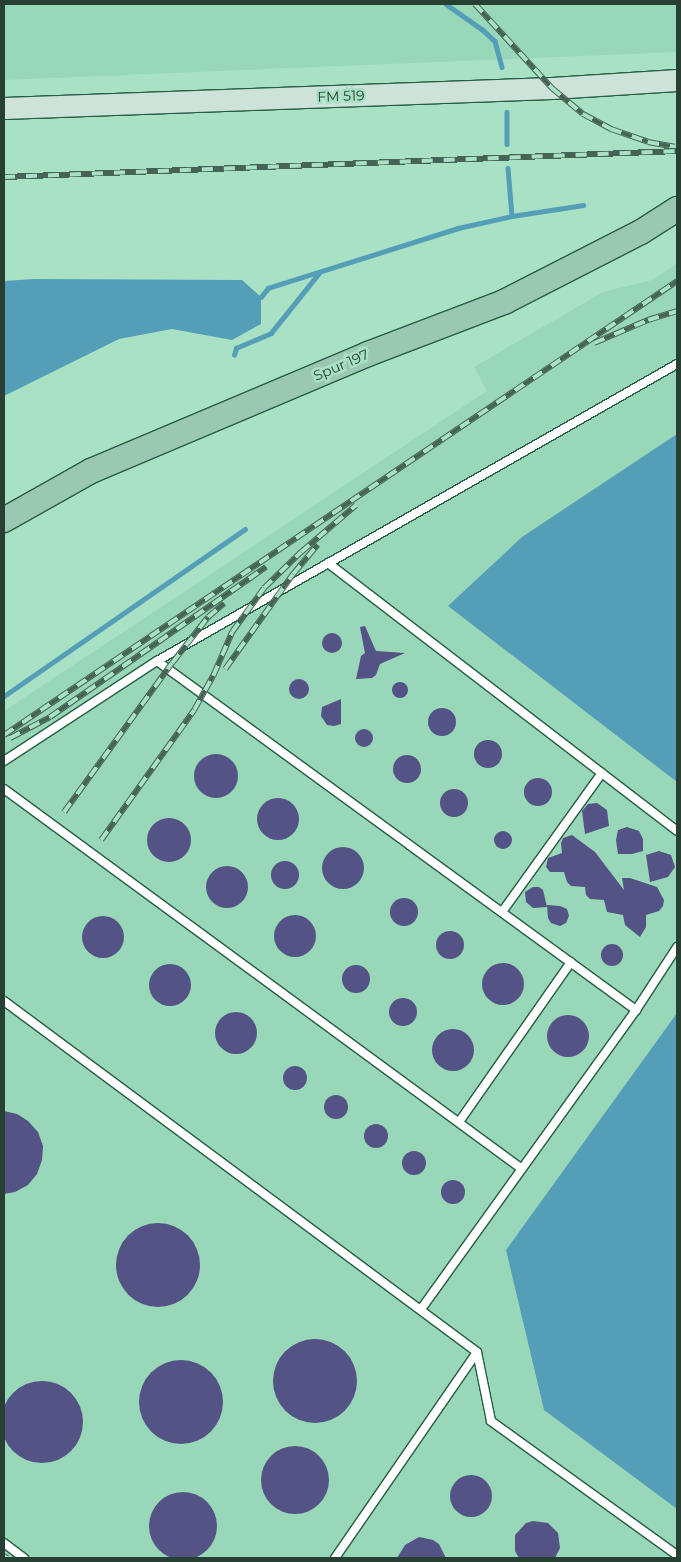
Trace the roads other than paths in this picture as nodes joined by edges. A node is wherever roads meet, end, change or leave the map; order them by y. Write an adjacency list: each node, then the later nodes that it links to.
1 (677, 80): 2 (main road, FM 519 / FM 519)
2 (4, 108)
3 (677, 209): 5 (main road, Spur 197)
4 (677, 364): 6 (lane)
5 (4, 520)
6 (328, 563): 7 (lane); 9 (lane)
7 (157, 660): 8 (lane); 12 (lane)
8 (4, 762)
9 (602, 773): 11 (lane); 12 (lane)
10 (4, 789): 17 (lane)
11 (677, 831)
12 (502, 912): 14 (lane)
13 (677, 947): 16 (lane)
14 (571, 962): 16 (lane); 17 (lane)
15 (4, 1001): 19 (lane)
16 (636, 1010): 18 (lane)
17 (459, 1122): 18 (lane)
18 (522, 1169): 19 (lane)
19 (421, 1309): 20 (lane)
20 (477, 1352): 22 (lane); 24 (lane)
21 (4, 1543): 23 (lane)
22 (677, 1555)
23 (24, 1558)
24 (334, 1558)

